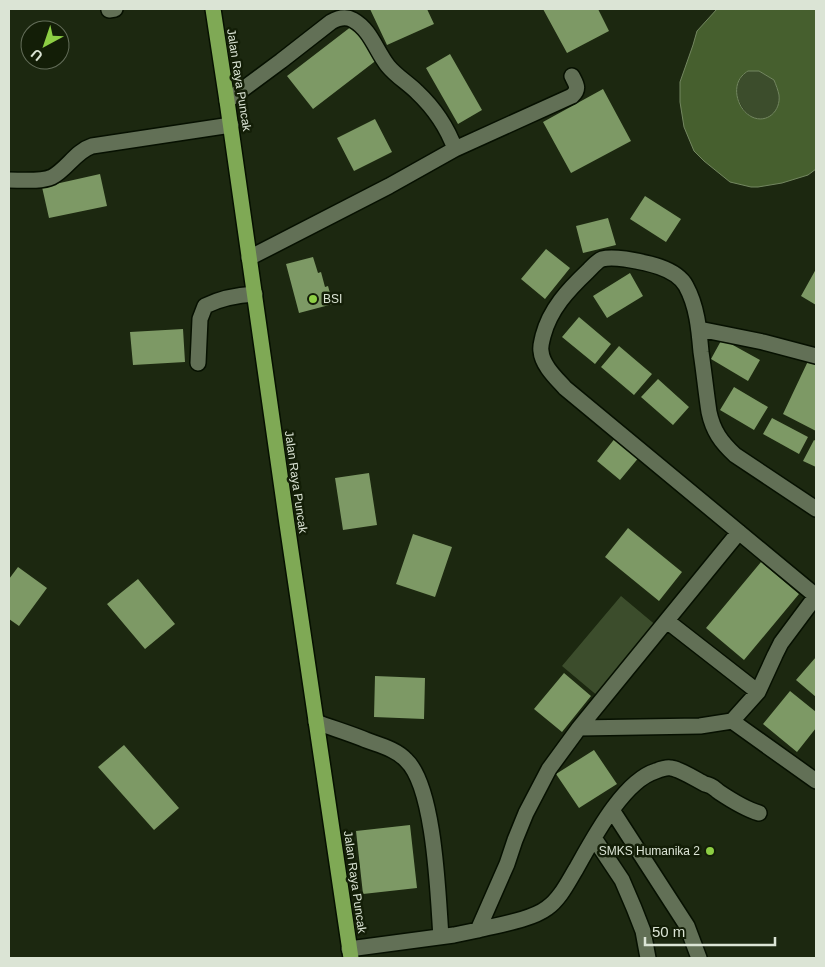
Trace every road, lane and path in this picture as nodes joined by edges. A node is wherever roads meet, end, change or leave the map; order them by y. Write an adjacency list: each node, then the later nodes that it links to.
1 (213, 9): 3 (highway, Jalan Raya Puncak)
2 (572, 76): 5 (street)
3 (227, 101): 4 (highway, Jalan Raya Puncak); 5 (street)
4 (231, 125): 6 (street); 7 (highway, Jalan Raya Puncak)
5 (455, 149): 7 (street)
6 (9, 180)
7 (249, 258): 8 (highway, Jalan Raya Puncak)
8 (255, 294): 11 (street); 18 (highway, Jalan Raya Puncak)
9 (698, 329): 10 (street); 12 (street); 13 (street)
10 (816, 356)
11 (198, 363)
12 (816, 509)
13 (739, 532): 14 (street); 15 (street)
14 (816, 596): 16 (street)
15 (667, 621): 16 (street); 19 (street)
16 (758, 692): 17 (street)
17 (732, 721): 19 (street); 20 (street)
18 (316, 722): 25 (street); 26 (highway, Jalan Raya Puncak)
19 (580, 728): 24 (street)
20 (816, 781)
21 (612, 810): 22 (street); 23 (street); 28 (street)
22 (759, 813)
23 (594, 838): 24 (street); 27 (street)
24 (478, 930): 25 (street)
25 (441, 937): 26 (street)
26 (350, 954)
27 (648, 958)
28 (699, 958)

